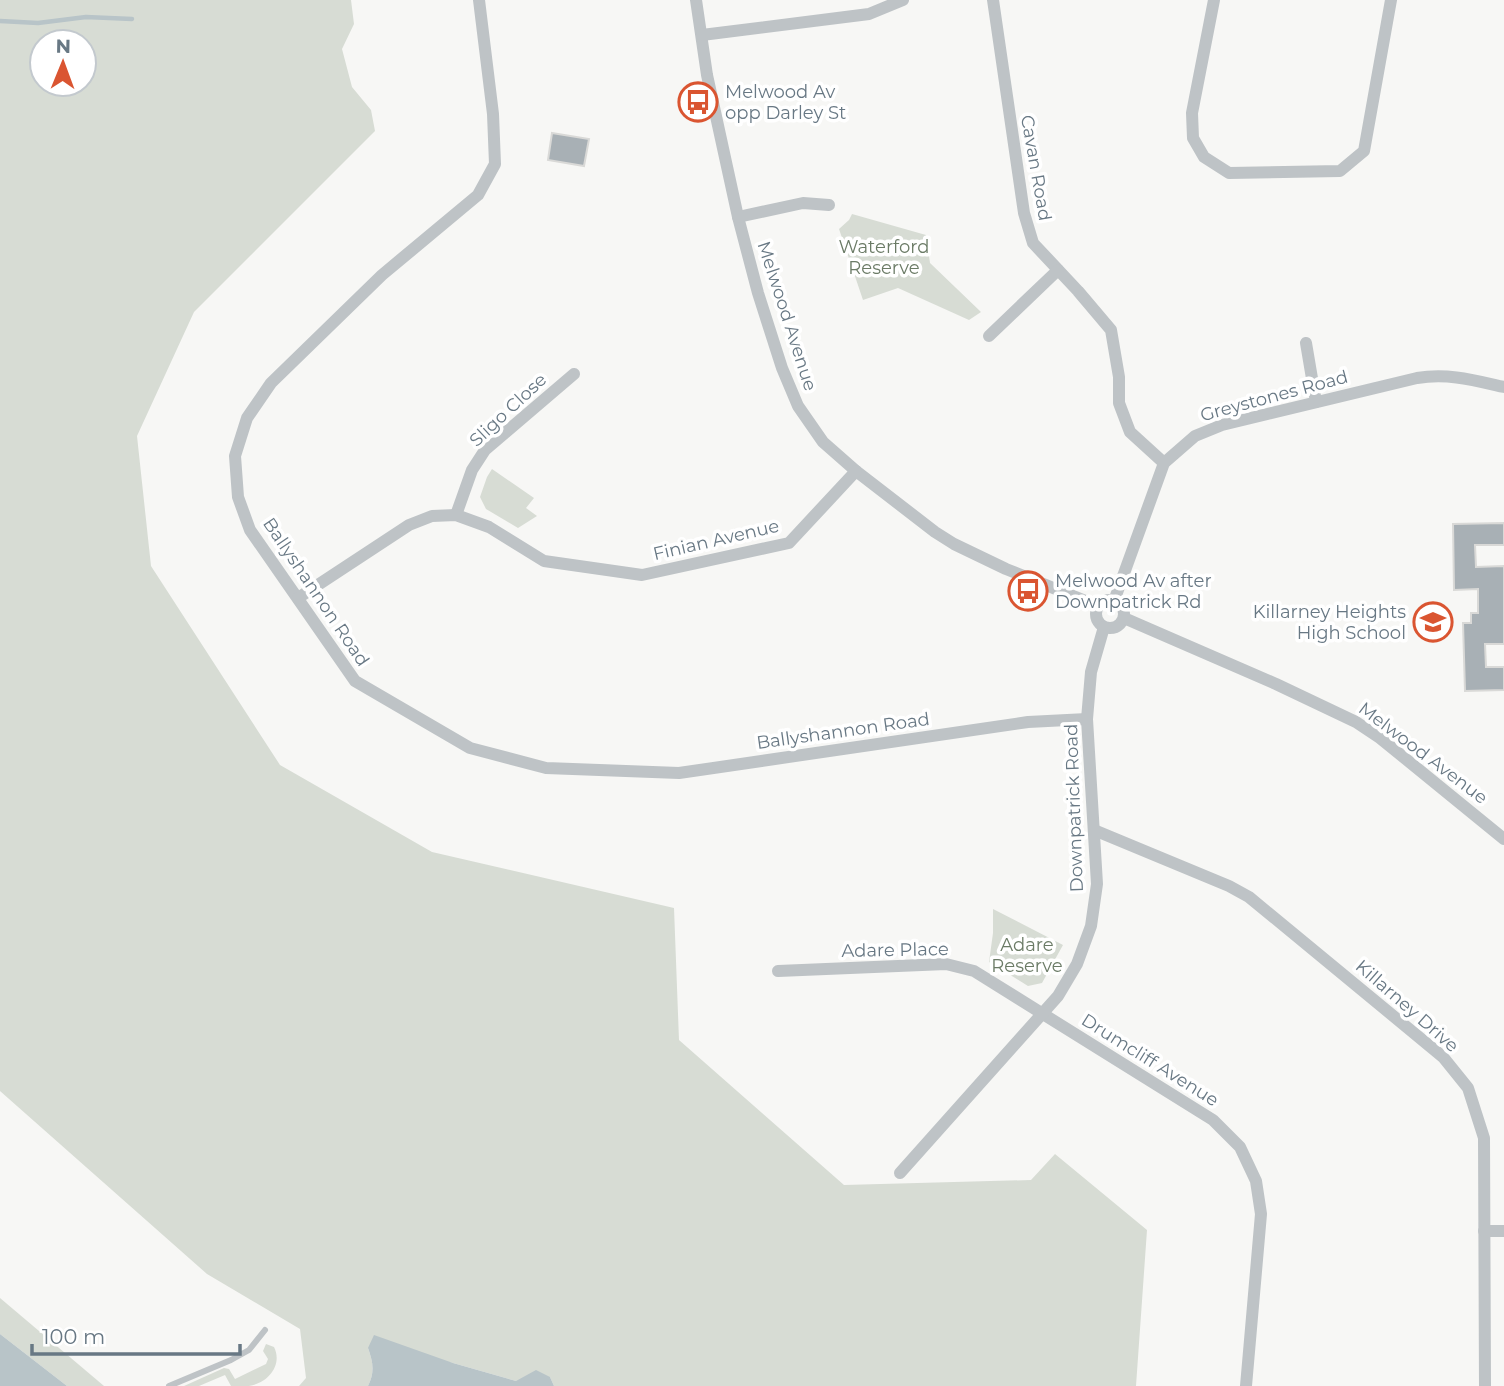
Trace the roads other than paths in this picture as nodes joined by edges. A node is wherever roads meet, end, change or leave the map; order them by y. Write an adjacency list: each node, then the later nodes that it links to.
1 (479, 0): 19 (street, Ballyshannon Road)
2 (696, 0): 7 (street, Melwood Avenue)
3 (903, 0): 7 (street)
4 (993, 0): 10 (street, Cavan Road)
5 (1214, 0): 6 (street)
6 (1391, 0)
7 (702, 35): 9 (street, Melwood Avenue)
8 (829, 205): 9 (street)
9 (738, 217): 17 (street, Melwood Avenue)
10 (1058, 270): 11 (street); 16 (street, Cavan Road)
11 (989, 336)
12 (1306, 343): 15 (street)
13 (574, 374): 18 (street, Sligo Close)
14 (1504, 387): 15 (street, Greystones Road)
15 (1317, 402): 16 (street, Greystones Road)
16 (1164, 463): 20 (street, Greystones Road)
17 (856, 471): 18 (street, Finian Avenue); 21 (street, Melwood Avenue)
18 (456, 515): 19 (street, Finian Avenue)
19 (298, 598): 24 (street, Ballyshannon Road)
20 (1114, 601): 21 (street); 22 (street)
21 (1098, 606): 23 (street)
22 (1124, 618): 23 (street); 26 (street, Melwood Avenue)
23 (1104, 627): 24 (street, Downpatrick Road)
24 (1087, 719): 25 (street, Downpatrick Road)
25 (1094, 830): 28 (street, Downpatrick Road); 30 (street, Killarney Drive)
26 (1504, 839)
27 (778, 971): 28 (street, Adare Place)
28 (1042, 1013): 29 (street, Downpatrick Road); 34 (street, Drumcliff Avenue)
29 (900, 1173)
30 (1485, 1231): 31 (street); 35 (street, Killarney Drive)
31 (1504, 1231)
32 (265, 1330): 33 (lane)
33 (169, 1386)
34 (1246, 1386)
35 (1485, 1386)

